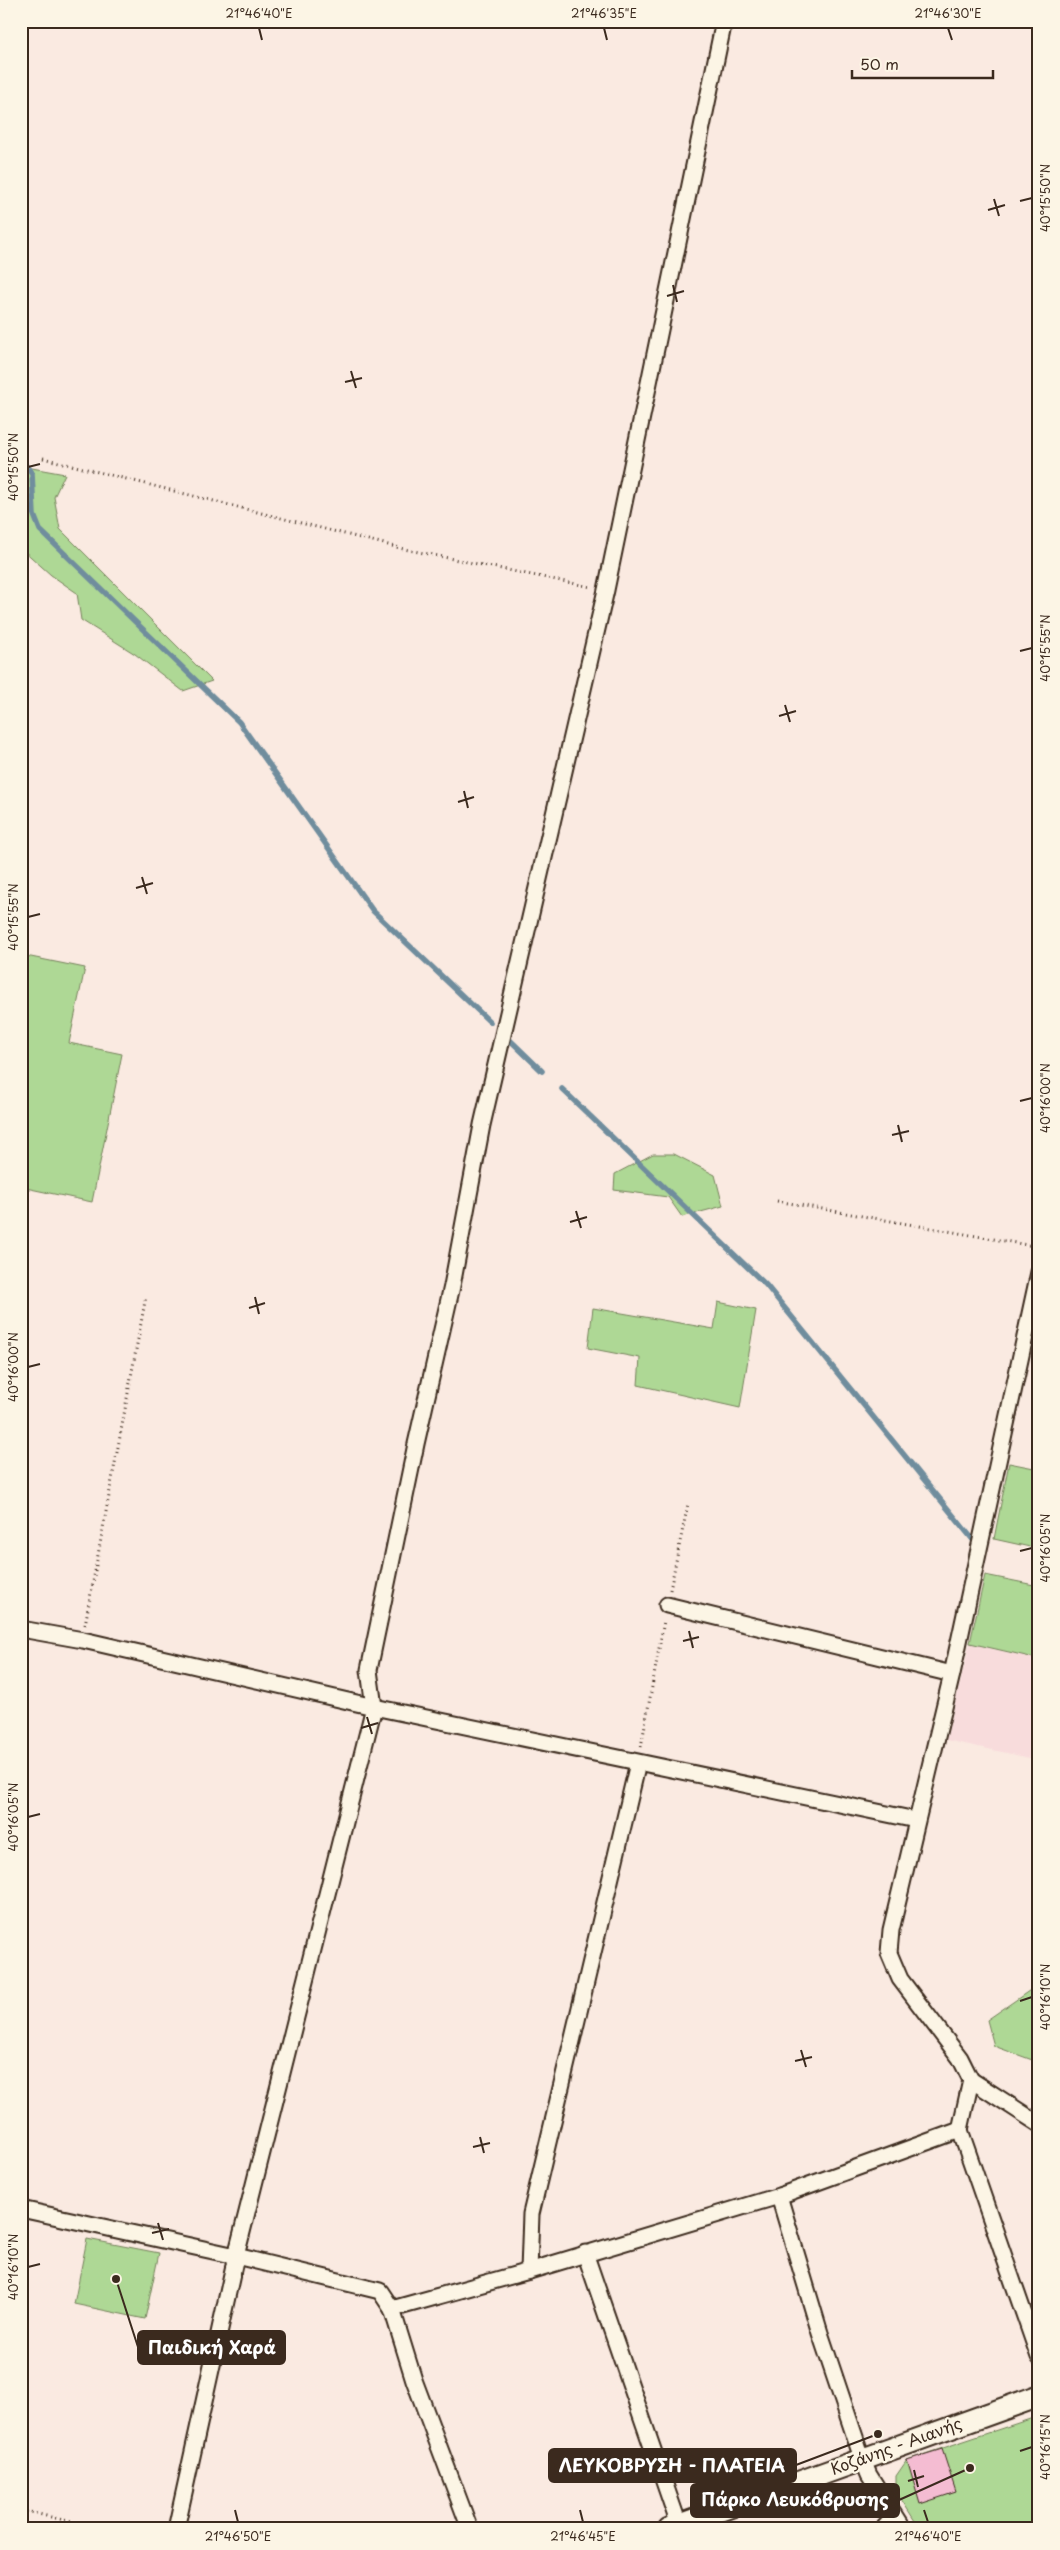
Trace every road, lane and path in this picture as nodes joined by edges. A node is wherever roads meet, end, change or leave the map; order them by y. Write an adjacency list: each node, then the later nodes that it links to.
1 (724, 21): 3 (street)
2 (43, 458): 3 (path)
3 (606, 590): 13 (street)
4 (777, 1201): 5 (path)
5 (1039, 1247)
6 (1039, 1272): 12 (street)
7 (146, 1296): 11 (path)
8 (688, 1504): 9 (path)
9 (667, 1605): 12 (street); 14 (path)
10 (21, 1629): 11 (street)
11 (83, 1640): 13 (street)
12 (952, 1674): 15 (street)
13 (374, 1707): 14 (street); 22 (street)
14 (638, 1762): 15 (street); 23 (street)
15 (916, 1820): 16 (street)
16 (971, 2080): 17 (street); 18 (street)
17 (1039, 2124)
18 (960, 2130): 19 (street); 25 (street)
19 (779, 2196): 21 (street); 27 (street)
20 (21, 2210): 22 (street)
21 (585, 2253): 23 (street); 30 (street)
22 (236, 2256): 24 (street); 32 (street)
23 (529, 2271): 24 (street)
24 (392, 2309): 33 (street)
25 (1039, 2357)
26 (1039, 2396): 27 (main road, Κοζάνης - Αιανής)
27 (862, 2458): 29 (street); 30 (main road, Κοζάνης - Αιανής)
28 (21, 2510): 31 (path)
29 (898, 2523): 34 (street)
30 (674, 2527)
31 (102, 2529)
32 (176, 2529)
33 (470, 2529)
34 (883, 2529)

